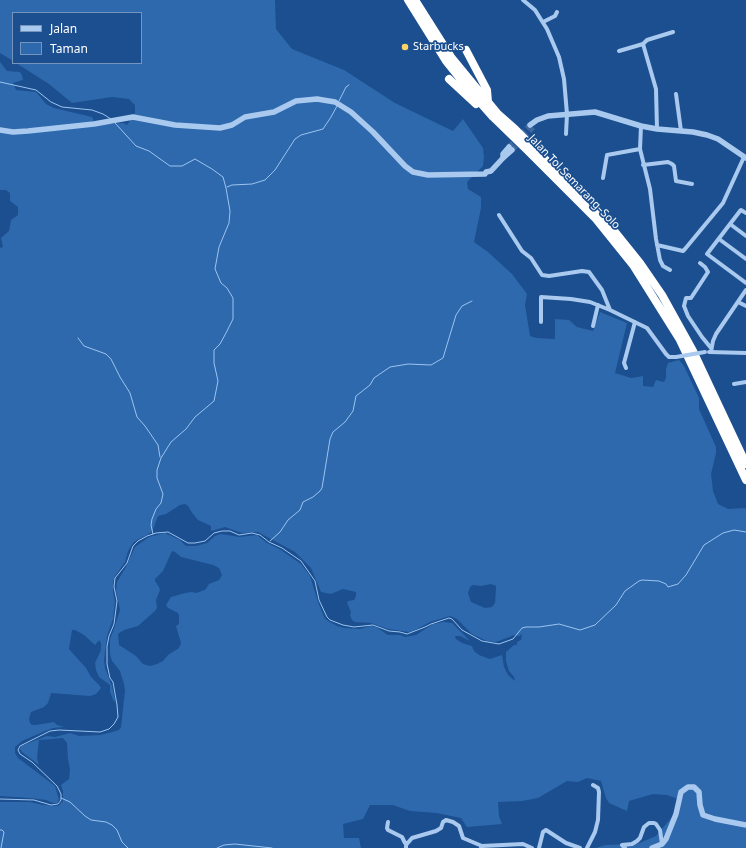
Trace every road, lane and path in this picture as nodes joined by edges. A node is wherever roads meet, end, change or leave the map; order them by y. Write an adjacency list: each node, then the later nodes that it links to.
1 (408, 0): 16 (highway, Jalan Tol Semarang–Solo)
2 (415, 0): 12 (highway, Jalan Tol Semarang–Solo)
3 (523, 0): 5 (street)
4 (557, 12): 5 (street)
5 (543, 22): 13 (street)
6 (674, 32): 7 (street)
7 (643, 44): 9 (street); 17 (street)
8 (466, 50): 12 (highway)
9 (619, 51)
10 (449, 79): 16 (highway)
11 (676, 94): 19 (street)
12 (488, 102): 50 (highway, Jalan Tol Semarang–Solo)
13 (567, 114): 14 (street); 15 (street); 20 (street)
14 (532, 126)
15 (641, 126): 17 (street); 22 (street)
16 (505, 129): 51 (highway, Jalan Tol Semarang–Solo)
17 (657, 129): 19 (street)
18 (0, 130): 21 (street)
19 (681, 131): 23 (street)
20 (566, 134)
21 (510, 149)
22 (640, 149): 24 (street); 25 (street)
23 (745, 157): 32 (street)
24 (644, 165): 26 (street); 32 (street)
25 (603, 178)
26 (692, 184)
27 (746, 213): 29 (street)
28 (499, 215): 41 (street)
29 (730, 224): 30 (street); 31 (street)
30 (746, 236)
31 (718, 239): 33 (street); 36 (street)
32 (657, 245): 35 (street)
33 (746, 259)
34 (700, 263): 45 (street)
35 (670, 270)
36 (746, 283)
37 (746, 290): 38 (street)
38 (738, 302): 40 (street); 45 (street)
39 (598, 305): 41 (street); 42 (street); 44 (street)
40 (746, 306)
41 (610, 310): 43 (street)
42 (541, 322)
43 (635, 322): 45 (street, bridge); 47 (street)
44 (593, 326)
45 (711, 350): 46 (street)
46 (746, 353)
47 (626, 368)
48 (746, 382): 49 (street)
49 (734, 384)
50 (746, 464)
51 (745, 477)
52 (593, 785): 62 (street)
53 (388, 822): 55 (street)
54 (746, 825): 56 (street)
55 (408, 843): 57 (street); 58 (street)
56 (662, 844): 63 (street); 64 (street)
57 (481, 847): 59 (street)
58 (406, 848)
59 (532, 848)
60 (539, 848): 61 (street)
61 (580, 848)
62 (587, 848)
63 (625, 848)
64 (652, 848)

